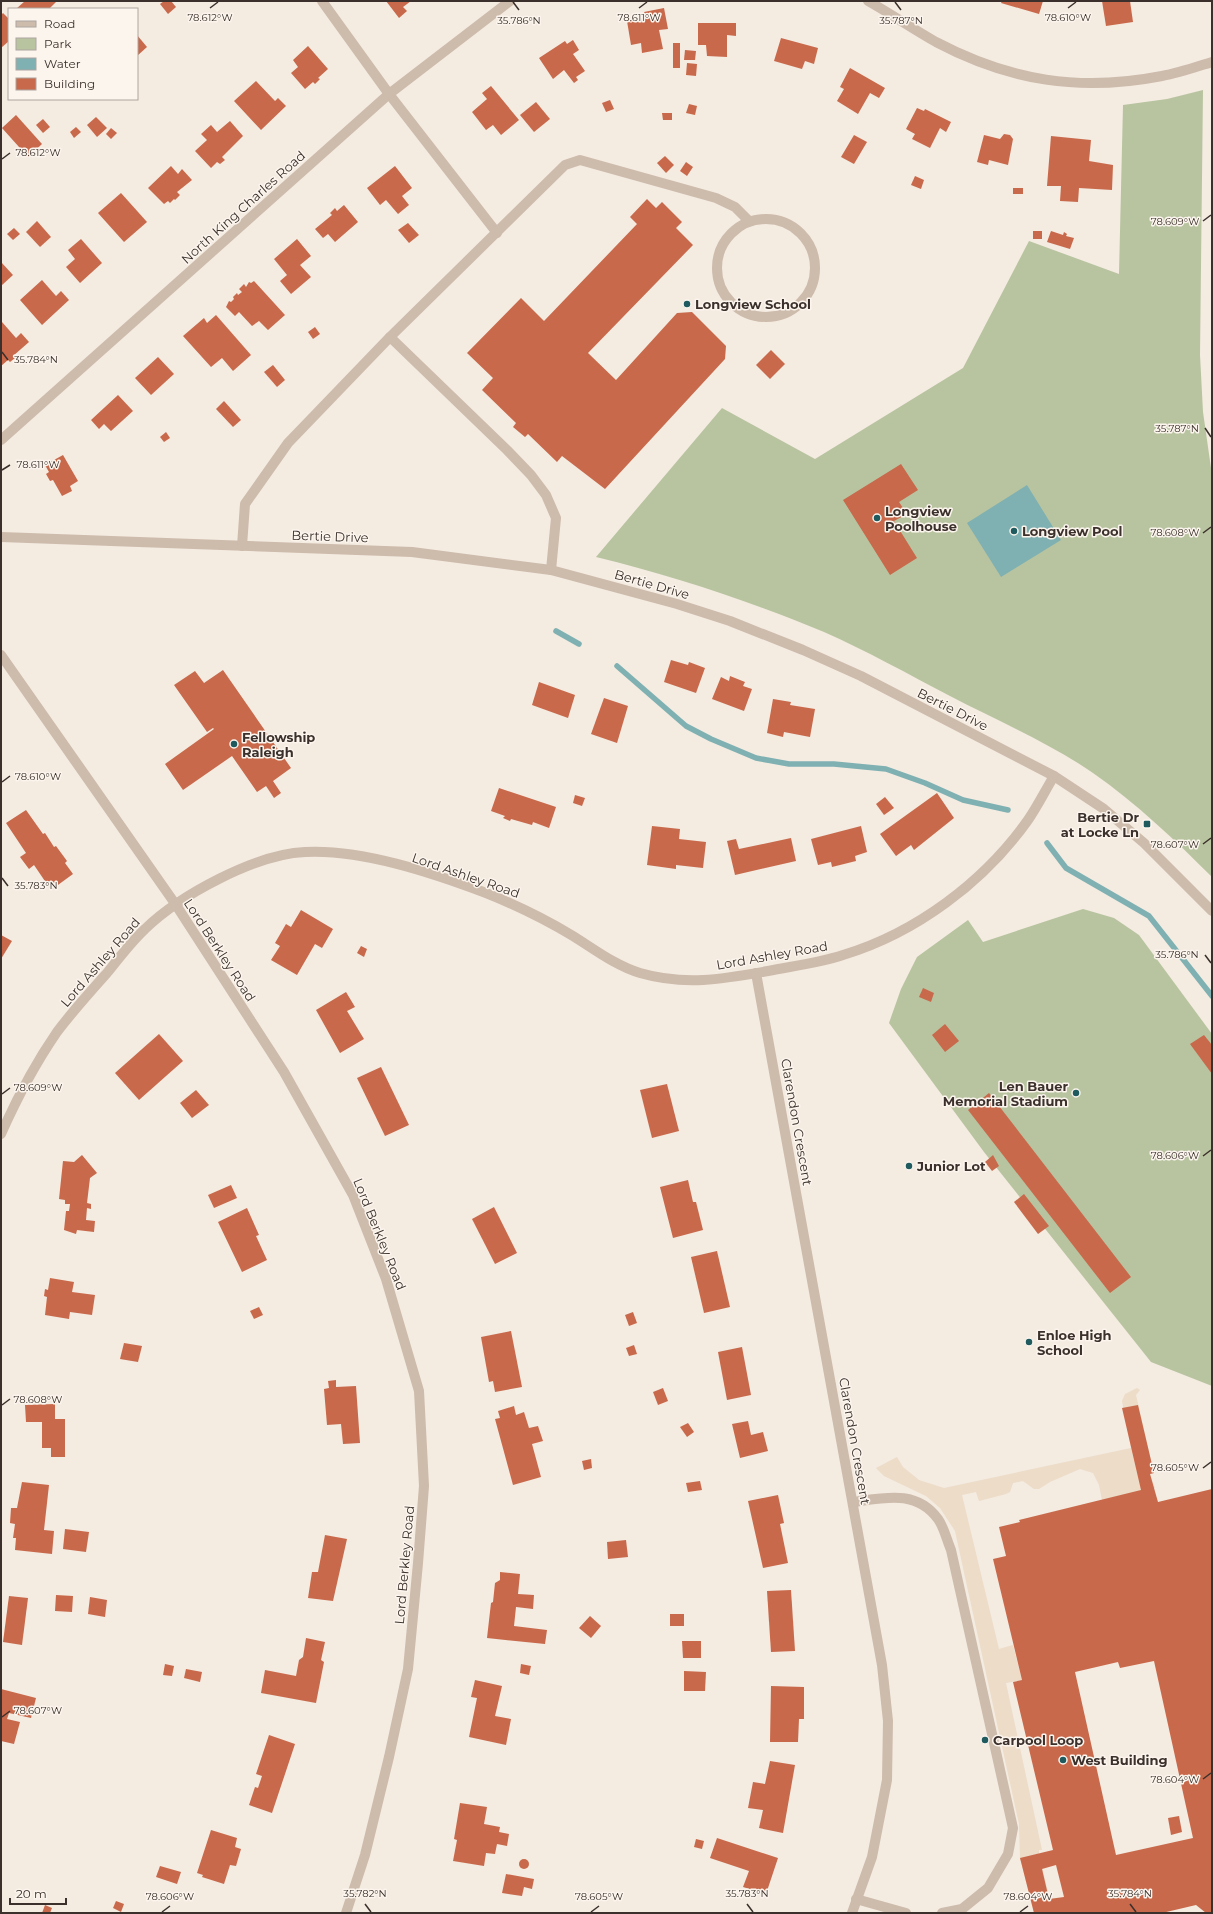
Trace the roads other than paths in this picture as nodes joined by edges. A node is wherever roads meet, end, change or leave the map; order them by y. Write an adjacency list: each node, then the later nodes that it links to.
1 (322, 1): 5 (street)
2 (510, 1): 5 (street, North King Charles Road)
3 (874, 2): 4 (street)
4 (1212, 62)
5 (389, 94): 7 (street); 9 (street, North King Charles Road)
6 (749, 221): 6 (street); 7 (street)
7 (497, 233): 8 (street)
8 (390, 337): 11 (street); 12 (street)
9 (1, 440)
10 (1, 537): 11 (street, Bertie Drive)
11 (242, 546): 12 (street, Bertie Drive)
12 (551, 570): 14 (street, Bertie Drive)
13 (1, 655): 15 (street, Lord Berkley Road)
14 (1054, 776): 16 (street, Bertie Drive); 17 (street, Lord Ashley Road)
15 (176, 905): 17 (street, Lord Ashley Road); 18 (street, Lord Ashley Road); 21 (street, Lord Berkley Road)
16 (1212, 911)
17 (756, 973): 19 (street, Clarendon Crescent)
18 (1, 1134)
19 (853, 1502): 20 (street, Clarendon Crescent); 24 (street)
20 (856, 1899): 22 (street, Clarendon Crescent); 23 (street)
21 (346, 1913)
22 (852, 1913)
23 (906, 1913)
24 (942, 1913)

